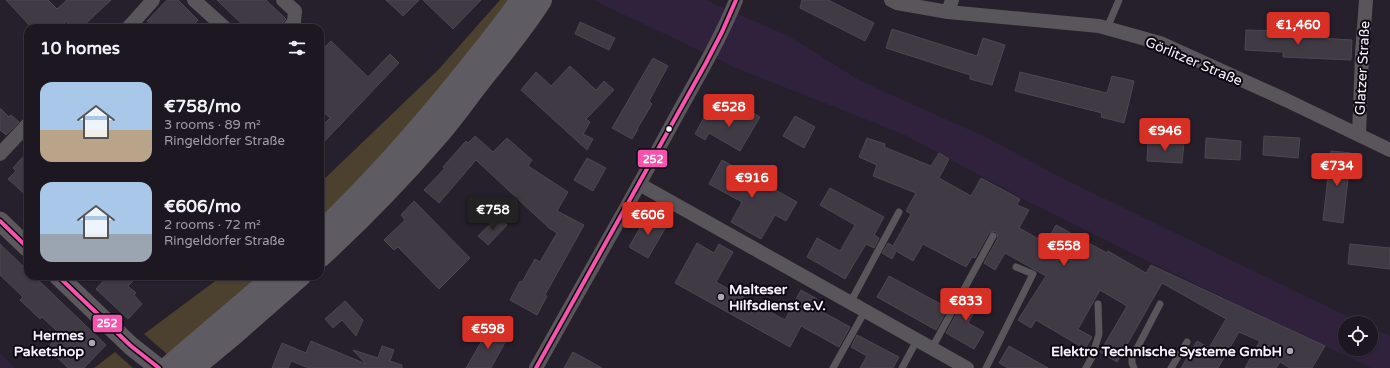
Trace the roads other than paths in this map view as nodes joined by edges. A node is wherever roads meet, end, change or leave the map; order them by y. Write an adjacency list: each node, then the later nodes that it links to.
1 (154, 0): 11 (street)
2 (194, 0): 12 (street)
3 (283, 0): 13 (street)
4 (521, 0): 22 (highway)
5 (541, 0): 25 (highway)
6 (736, 0): 19 (street)
7 (891, 0): 10 (street, Görlitzer Straße)
8 (1119, 0): 14 (lane)
9 (1366, 0): 16 (street, Glatzer Straße)
10 (950, 6): 14 (street, Görlitzer Straße)
11 (132, 24)
12 (221, 24)
13 (292, 24)
14 (1107, 28): 16 (street, Görlitzer Straße)
15 (24, 128): 18 (street)
16 (1359, 135): 17 (street, Görlitzer Straße)
17 (1390, 150)
18 (0, 154)
19 (639, 184): 30 (street); 40 (street)
20 (900, 212): 30 (lane)
21 (0, 221): 24 (street)
22 (324, 229)
23 (993, 236): 36 (lane)
24 (24, 244)
25 (324, 253)
26 (1016, 266): 44 (lane)
27 (62, 280): 37 (street)
28 (270, 280): 38 (highway)
29 (295, 280): 39 (highway)
30 (850, 303): 33 (street)
31 (1098, 304): 45 (lane)
32 (1160, 304): 46 (lane)
33 (865, 311): 34 (street); 41 (lane)
34 (917, 340): 36 (street); 42 (lane)
35 (1187, 342): 47 (lane)
36 (932, 348): 43 (street)
37 (159, 368)
38 (167, 368)
39 (193, 368)
40 (536, 368)
41 (833, 368)
42 (902, 368)
43 (967, 368)
44 (986, 368)
45 (1086, 368)
46 (1134, 368)
47 (1170, 368)

